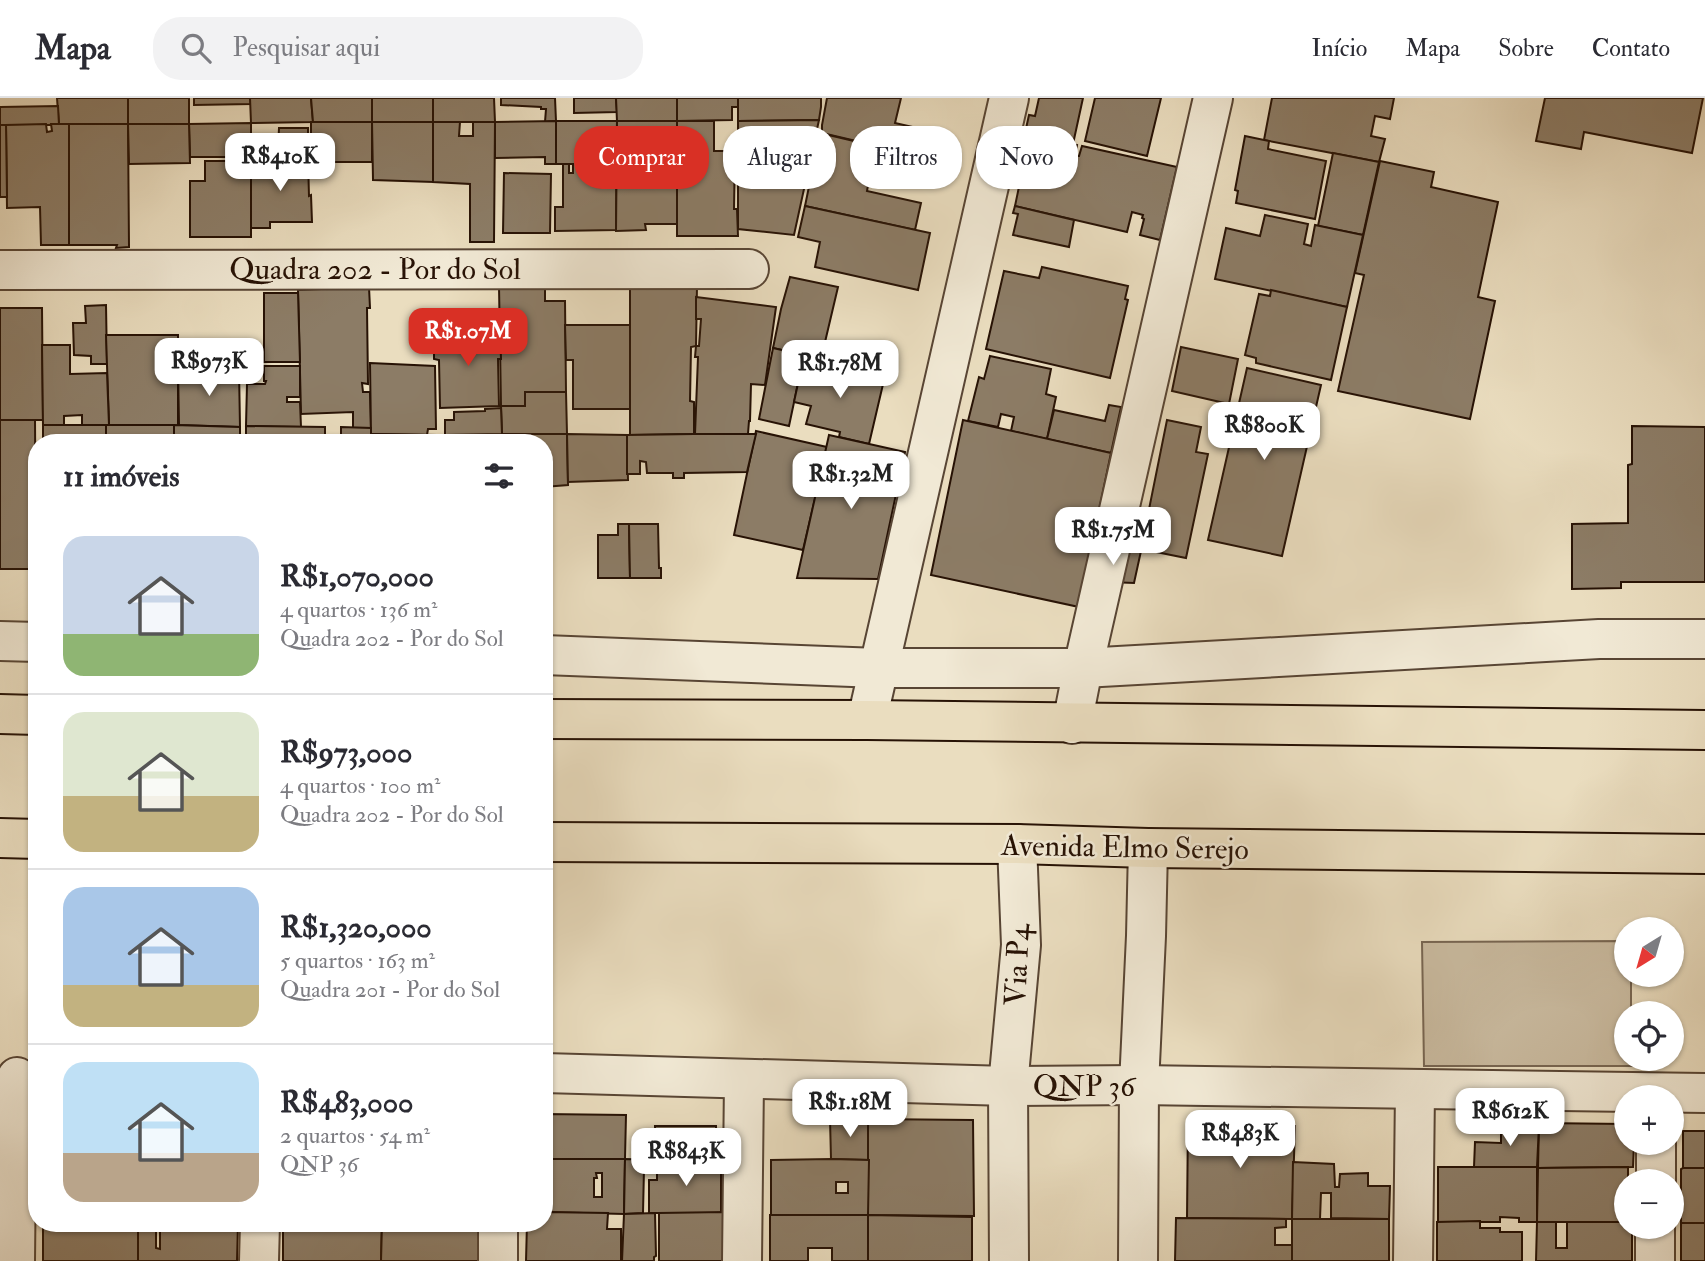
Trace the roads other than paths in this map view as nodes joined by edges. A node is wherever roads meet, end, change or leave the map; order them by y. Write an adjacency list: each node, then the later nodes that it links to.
1 (1009, 98): 9 (street)
2 (1213, 98): 10 (street)
3 (749, 269): 4 (street, Quadra 202 - Por do Sol)
4 (0, 270)
5 (1705, 639): 10 (street)
6 (0, 641): 7 (street)
7 (28, 642)
8 (553, 655): 9 (street)
9 (878, 668): 10 (street); 14 (street)
10 (1083, 668): 15 (street)
11 (0, 714): 12 (main road)
12 (28, 715)
13 (553, 719): 14 (main road)
14 (867, 720): 15 (main road)
15 (1072, 724): 16 (main road)
16 (1705, 730)
17 (0, 838): 18 (main road)
18 (28, 839)
19 (553, 842): 20 (main road, Avenida Elmo Serejo)
20 (1017, 845): 21 (main road, Avenida Elmo Serejo); 27 (street, Via P4)
21 (1147, 848): 22 (main road, Avenida Elmo Serejo); 26 (street)
22 (1705, 854)
23 (553, 1073): 25 (street, QNP 36)
24 (18, 1077): 35 (street)
25 (744, 1080): 27 (street, QNP 36); 38 (street)
26 (1139, 1085): 27 (street, QNP 36); 28 (street, QNP 36); 40 (street)
27 (1008, 1086): 39 (street, Via P4)
28 (1415, 1090): 30 (street, QNP 36); 41 (street)
29 (1705, 1093): 31 (street, QNP 36)
30 (1614, 1094)
31 (1684, 1094)
32 (260, 1232): 36 (street)
33 (498, 1232): 37 (street)
34 (1655, 1239): 42 (street)
35 (15, 1261)
36 (259, 1261)
37 (498, 1261)
38 (743, 1261)
39 (1009, 1261)
40 (1138, 1261)
41 (1413, 1261)
42 (1655, 1261)

